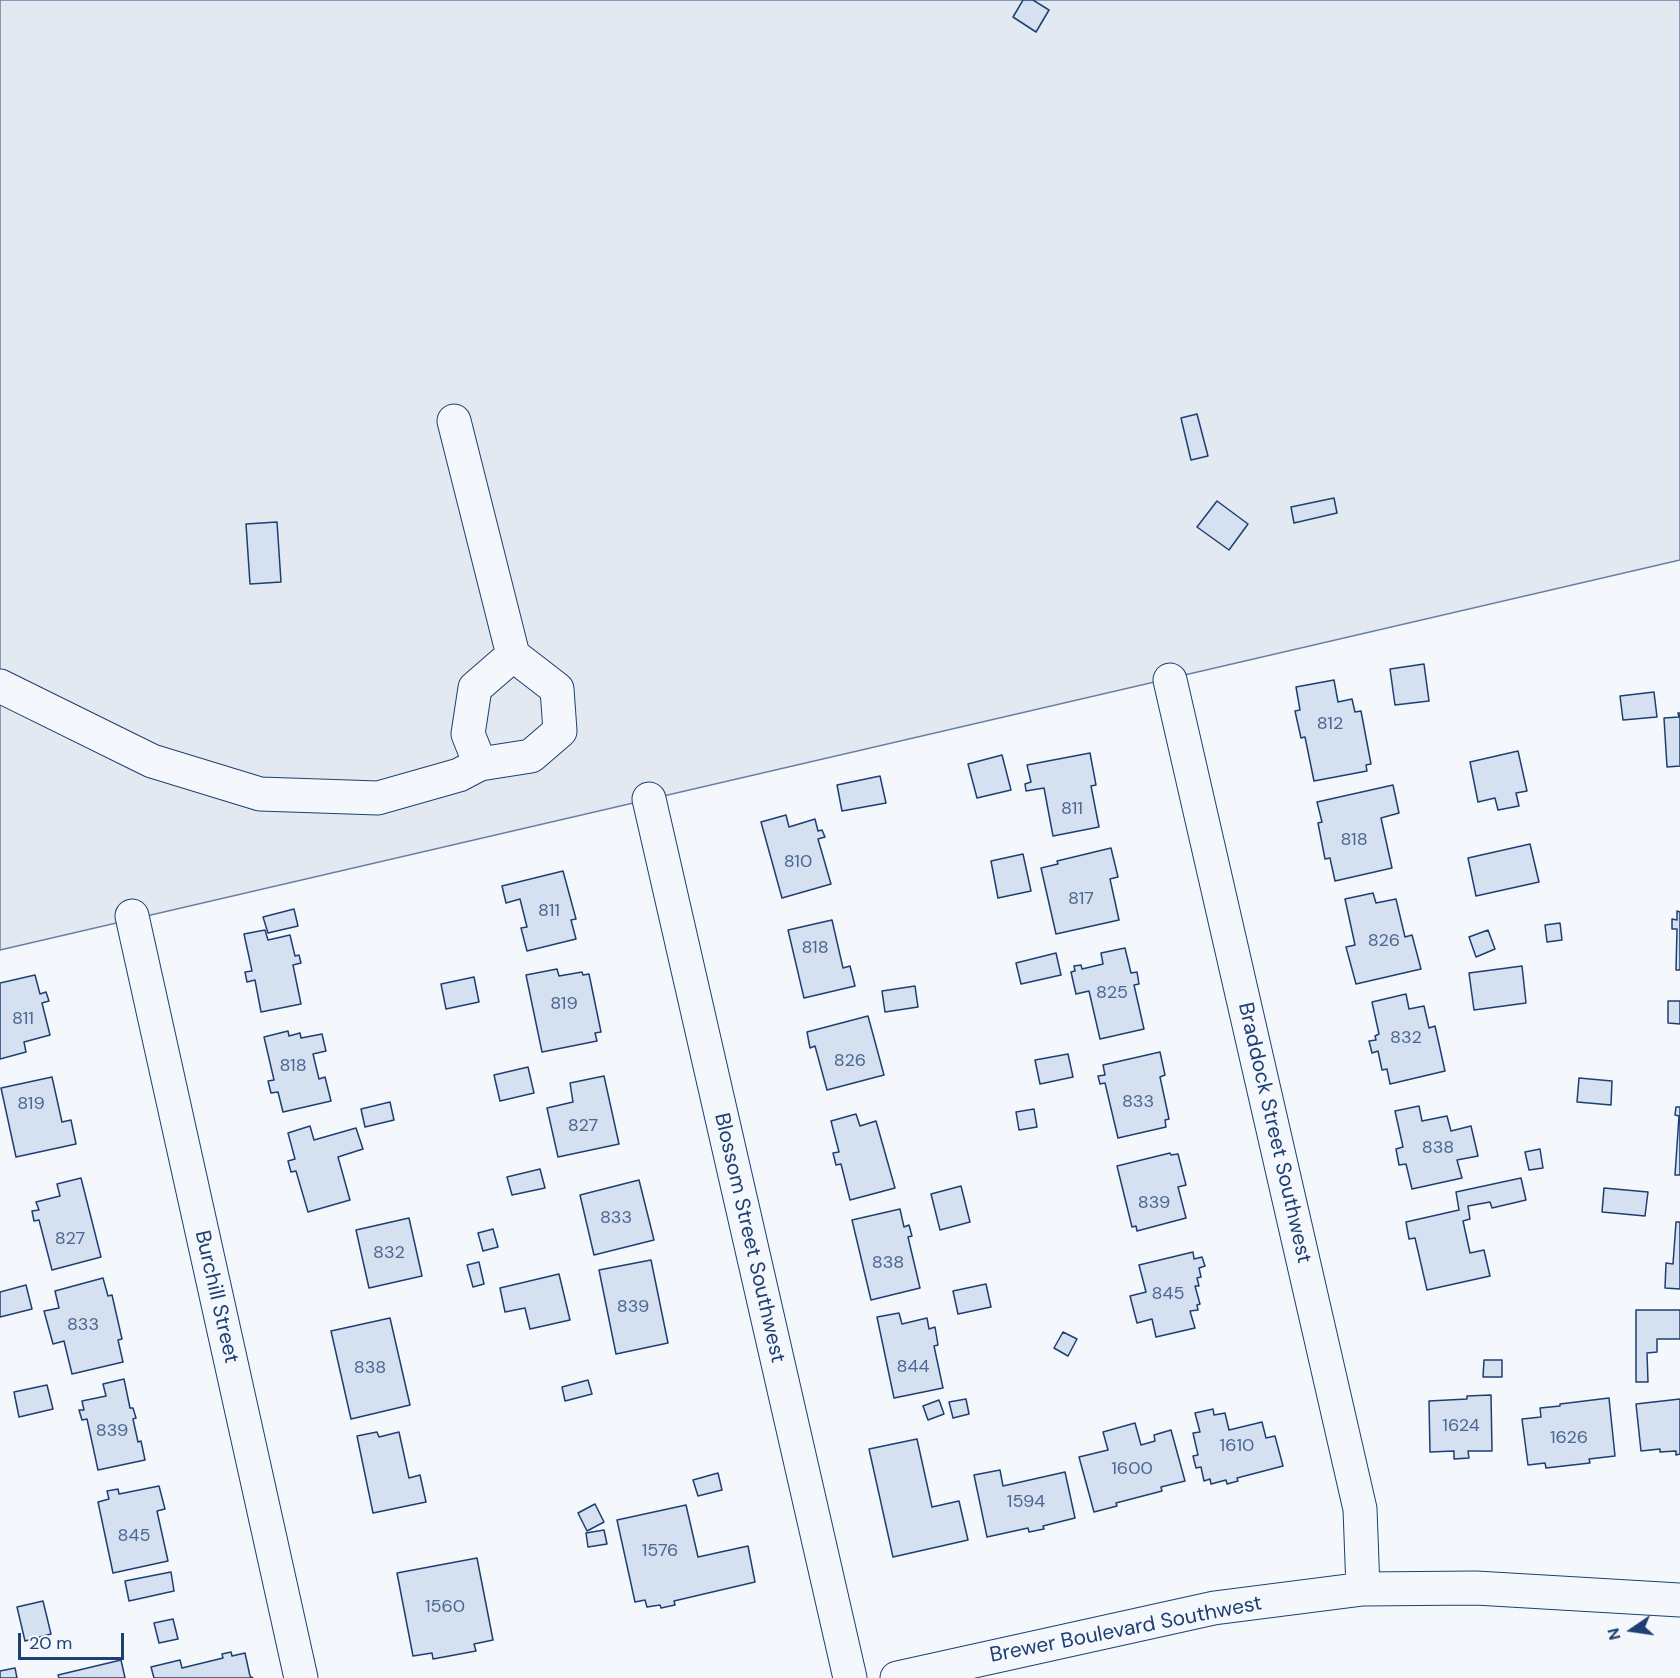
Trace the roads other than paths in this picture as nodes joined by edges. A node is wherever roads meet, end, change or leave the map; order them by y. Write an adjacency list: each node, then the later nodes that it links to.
1 (454, 421): 2 (street)
2 (513, 654): 5 (street); 5 (street)
3 (1170, 680): 8 (street, Braddock Street Southwest)
4 (0, 686): 5 (street)
5 (480, 764)
6 (649, 799): 11 (street, Blossom Street Southwest)
7 (132, 916): 10 (street, Burchill Street)
8 (1363, 1589): 9 (street, Brewer Boulevard Southwest); 12 (street, Brewer Boulevard Southwest)
9 (1680, 1600)
10 (301, 1678)
11 (850, 1678)
12 (897, 1678)

